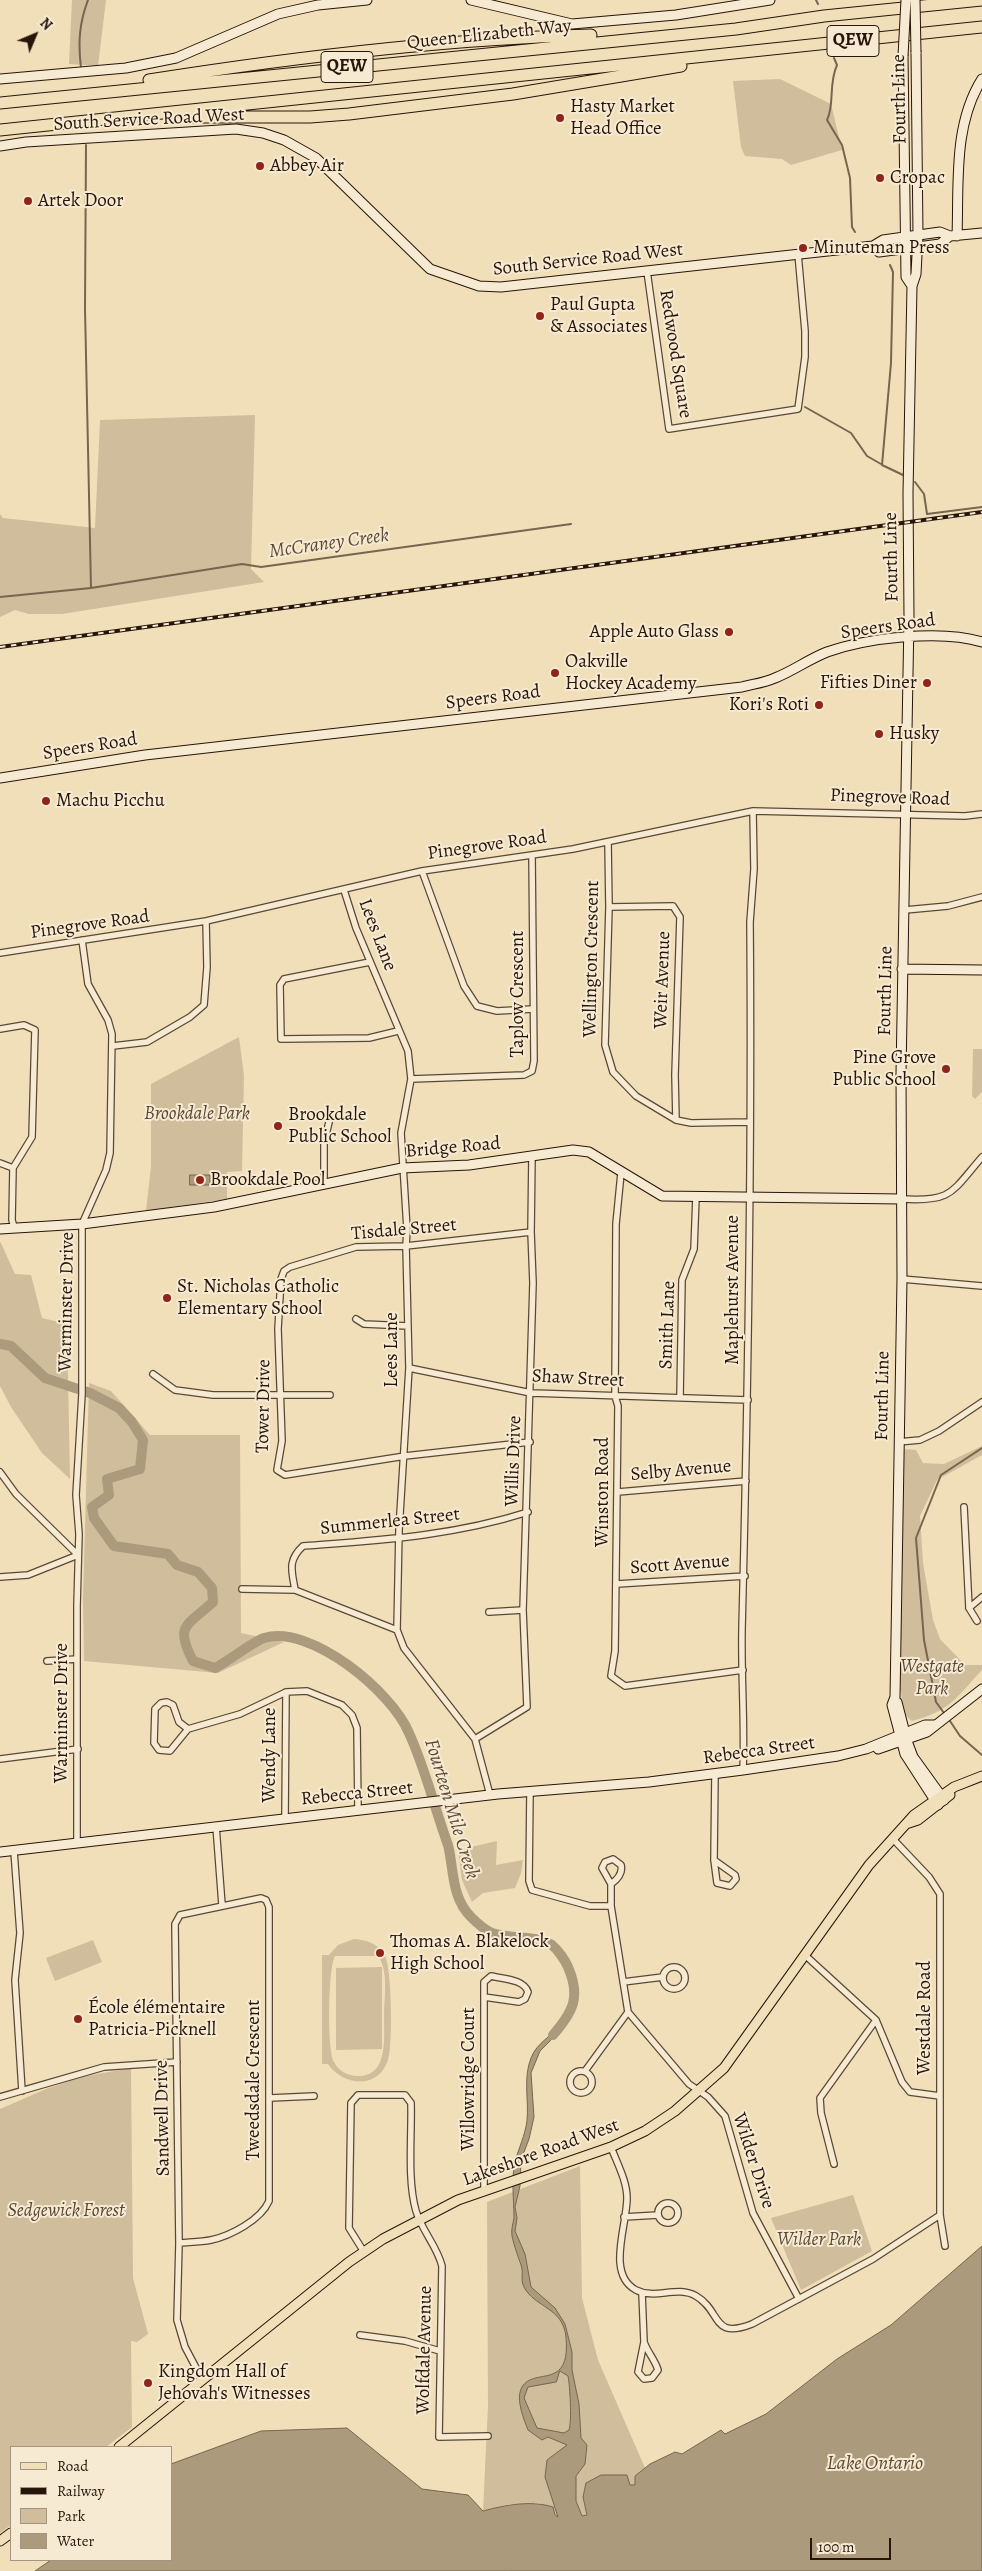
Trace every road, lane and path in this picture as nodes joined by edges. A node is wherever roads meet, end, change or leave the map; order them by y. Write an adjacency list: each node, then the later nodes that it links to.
1 (367, 0): 9 (street)
2 (471, 0): 3 (street)
3 (770, 0)
4 (906, 0): 18 (street, Fourth Line, bridge)
5 (915, 0): 16 (street, Fourth Line, bridge)
6 (982, 0): 11 (highway, Queen Elizabeth Way / QEW)
7 (982, 27): 8 (highway, QEW)
8 (725, 55): 12 (highway, QEW); 12 (highway)
9 (0, 79)
10 (982, 79): 17 (street)
11 (0, 103)
12 (177, 111): 13 (highway, QEW)
13 (0, 130)
14 (0, 146): 23 (street, South Service Road West)
15 (982, 233): 17 (street)
16 (918, 235): 17 (street, South Service Road West); 18 (street, South Service Road West); 20 (street, Fourth Line)
17 (954, 236): 20 (street)
18 (906, 237): 19 (street, South Service Road West); 21 (street, Fourth Line)
19 (873, 246): 21 (street, South Service Road West); 22 (street, South Service Road West)
20 (918, 246): 21 (street); 24 (street, Fourth Line)
21 (906, 248): 24 (street, Fourth Line)
22 (798, 254): 23 (street, South Service Road West); 23 (street, Redwood Square)
23 (647, 271)
24 (912, 286): 25 (street, Fourth Line)
25 (909, 638): 26 (street, Speers Road); 27 (street, Speers Road); 29 (street, Fourth Line)
26 (982, 642)
27 (0, 778)
28 (753, 811): 29 (street, Pinegrove Road); 31 (street, Pinegrove Road); 51 (street, Maplehurst Avenue)
29 (906, 813): 30 (street, Pinegrove Road); 37 (street, Fourth Line)
30 (982, 814)
31 (608, 842): 32 (street, Pinegrove Road); 36 (street, Wellington Crescent)
32 (532, 855): 33 (street, Pinegrove Road); 44 (street, Taplow Crescent)
33 (422, 871): 34 (street, Pinegrove Road); 44 (street)
34 (344, 890): 38 (street, Pinegrove Road); 41 (street, Lees Lane)
35 (982, 897): 37 (street)
36 (609, 907): 50 (street, Wellington Crescent); 50 (street, Weir Avenue)
37 (905, 910): 42 (street, Fourth Line)
38 (206, 921): 39 (street, Pinegrove Road); 47 (street)
39 (82, 940): 40 (street, Pinegrove Road); 47 (street, Warminster Drive)
40 (0, 953)
41 (370, 962): 46 (street, Lees Lane); 46 (street)
42 (902, 969): 43 (street); 61 (street, Fourth Line)
43 (982, 970)
44 (533, 1009): 48 (street, Taplow Crescent)
45 (0, 1029): 55 (street)
46 (398, 1031): 48 (street, Lees Lane)
47 (113, 1046): 62 (street, Warminster Drive)
48 (411, 1078): 56 (street, Lees Lane)
49 (330, 1118): 58 (street)
50 (676, 1120): 51 (street, Wellington Crescent)
51 (749, 1122): 60 (street, Maplehurst Avenue)
52 (532, 1156): 56 (street, Bridge Road); 57 (street, Bridge Road); 65 (street, Willis Drive)
53 (982, 1157): 61 (street)
54 (0, 1163): 55 (street)
55 (13, 1168): 63 (street)
56 (402, 1168): 58 (street, Bridge Road); 66 (street, Lees Lane)
57 (621, 1173): 59 (street, Bridge Road); 77 (street, Winston Road)
58 (324, 1185): 62 (street, Bridge Road)
59 (696, 1197): 60 (street, Bridge Road); 78 (street, Smith Lane)
60 (749, 1197): 61 (street, Bridge Road); 79 (street, Maplehurst Avenue)
61 (902, 1199): 68 (street, Fourth Line)
62 (82, 1224): 63 (street, Bridge Road); 90 (street, Warminster Drive)
63 (14, 1227): 64 (street, Bridge Road)
64 (0, 1229)
65 (531, 1232): 66 (street, Tisdale Street); 74 (street, Willis Drive)
66 (406, 1246): 67 (street, Tisdale Street); 71 (street, Lees Lane)
67 (284, 1271): 75 (street, Tower Drive)
68 (902, 1279): 69 (street); 82 (street, Fourth Line)
69 (982, 1286)
70 (356, 1319): 71 (street)
71 (408, 1326): 72 (street, Lees Lane)
72 (409, 1368): 74 (street, Shaw Street); 83 (street, Lees Lane)
73 (153, 1374): 75 (street)
74 (531, 1393): 77 (street, Shaw Street); 81 (street, Willis Drive)
75 (282, 1395): 76 (street); 83 (street, Tower Drive)
76 (330, 1395)
77 (615, 1396): 78 (street, Shaw Street); 86 (street, Winston Road)
78 (680, 1397): 79 (street, Shaw Street)
79 (748, 1400): 85 (street, Maplehurst Avenue)
80 (982, 1402): 82 (street)
81 (530, 1442): 83 (street); 88 (street, Willis Drive)
82 (898, 1442): 108 (street, Fourth Line)
83 (405, 1456): 89 (street, Lees Lane)
84 (0, 1472): 90 (street)
85 (746, 1481): 86 (street, Selby Avenue); 91 (street, Maplehurst Avenue)
86 (618, 1492): 93 (street, Winston Road)
87 (964, 1507): 97 (street)
88 (528, 1512): 89 (street, Summerlea Street); 98 (street, Willis Drive)
89 (399, 1540): 95 (street, Summerlea Street); 101 (street, Lees Lane)
90 (78, 1554): 92 (street); 102 (street, Warminster Drive)
91 (745, 1576): 93 (street, Scott Avenue); 104 (street, Maplehurst Avenue)
92 (0, 1577)
93 (617, 1584): 104 (street, Winston Road)
94 (242, 1589): 95 (street)
95 (295, 1590): 101 (street)
96 (982, 1597): 97 (street)
97 (969, 1608): 100 (street)
98 (523, 1610): 99 (street); 109 (street, Willis Drive)
99 (489, 1612)
100 (977, 1621)
101 (397, 1630): 109 (street, Lees Lane)
102 (78, 1659): 103 (street); 110 (street, Warminster Drive)
103 (47, 1661)
104 (743, 1670): 112 (street, Maplehurst Avenue)
105 (982, 1689): 108 (street, Rebecca Street)
106 (286, 1692): 107 (street); 118 (street); 119 (street, Wendy Lane)
107 (188, 1729): 107 (street)
108 (903, 1738): 112 (street, Rebecca Street); 117 (street, Fourth Line)
109 (475, 1739): 116 (street, Lees Lane)
110 (78, 1749): 111 (street); 122 (street, Warminster Drive)
111 (0, 1759)
112 (743, 1770): 113 (street, Rebecca Street)
113 (715, 1773): 115 (street, Rebecca Street); 125 (street)
114 (982, 1776): 117 (main road, Lakeshore Road West)
115 (530, 1792): 116 (street, Rebecca Street); 128 (street)
116 (490, 1795): 118 (street, Rebecca Street)
117 (939, 1800): 121 (main road, Lakeshore Road West)
118 (358, 1811): 119 (street, Rebecca Street)
119 (285, 1819): 120 (street, Rebecca Street)
120 (216, 1826): 122 (street, Rebecca Street); 127 (street)
121 (893, 1839): 129 (main road, Lakeshore Road West); 140 (street, Westdale Road)
122 (77, 1842): 123 (street, Rebecca Street)
123 (14, 1851): 124 (street, Rebecca Street); 137 (street)
124 (0, 1852)
125 (714, 1860): 125 (street)
126 (611, 1884): 128 (street)
127 (222, 1906): 135 (street, Sandwell Drive); 142 (street, Tweedsdale Crescent)
128 (611, 1906): 131 (street)
129 (806, 1956): 134 (street); 138 (main road, Lakeshore Road West)
130 (663, 1976): 131 (street)
131 (623, 1982): 133 (street)
132 (484, 1997): 132 (street, Willowridge Court); 145 (street, Willowridge Court)
133 (628, 2012): 136 (street); 138 (street, Wilder Drive)
134 (876, 2020): 140 (street); 144 (street)
135 (177, 2062): 137 (street); 150 (street, Sandwell Drive)
136 (585, 2071): 136 (street)
137 (22, 2090): 141 (street)
138 (699, 2090): 143 (main road, Lakeshore Road West); 154 (street, Wilder Drive)
139 (314, 2096): 142 (street)
140 (940, 2096): 147 (street, Westdale Road)
141 (0, 2097)
142 (270, 2098): 150 (street, Tweedsdale Crescent)
143 (611, 2147): 145 (main road, Lakeshore Road West); 148 (street)
144 (834, 2164)
145 (484, 2190): 149 (main road, Lakeshore Road West)
146 (658, 2215): 148 (street)
147 (940, 2215): 151 (street, Westdale Road); 154 (street)
148 (624, 2216): 153 (street)
149 (419, 2220): 152 (main road, Lakeshore Road West); 152 (street, Wolfdale Avenue); 157 (street, Wolfdale Avenue)
150 (180, 2243): 158 (street, Sandwell Drive)
151 (945, 2246)
152 (364, 2252): 158 (main road, Lakeshore Road West)
153 (642, 2293): 154 (street); 156 (street)
154 (799, 2299)
155 (360, 2335): 157 (street)
156 (644, 2342): 156 (street)
157 (440, 2351): 159 (street, Wolfdale Avenue)
158 (202, 2379): 160 (main road, Lakeshore Road West)
159 (488, 2436)
160 (120, 2446)

